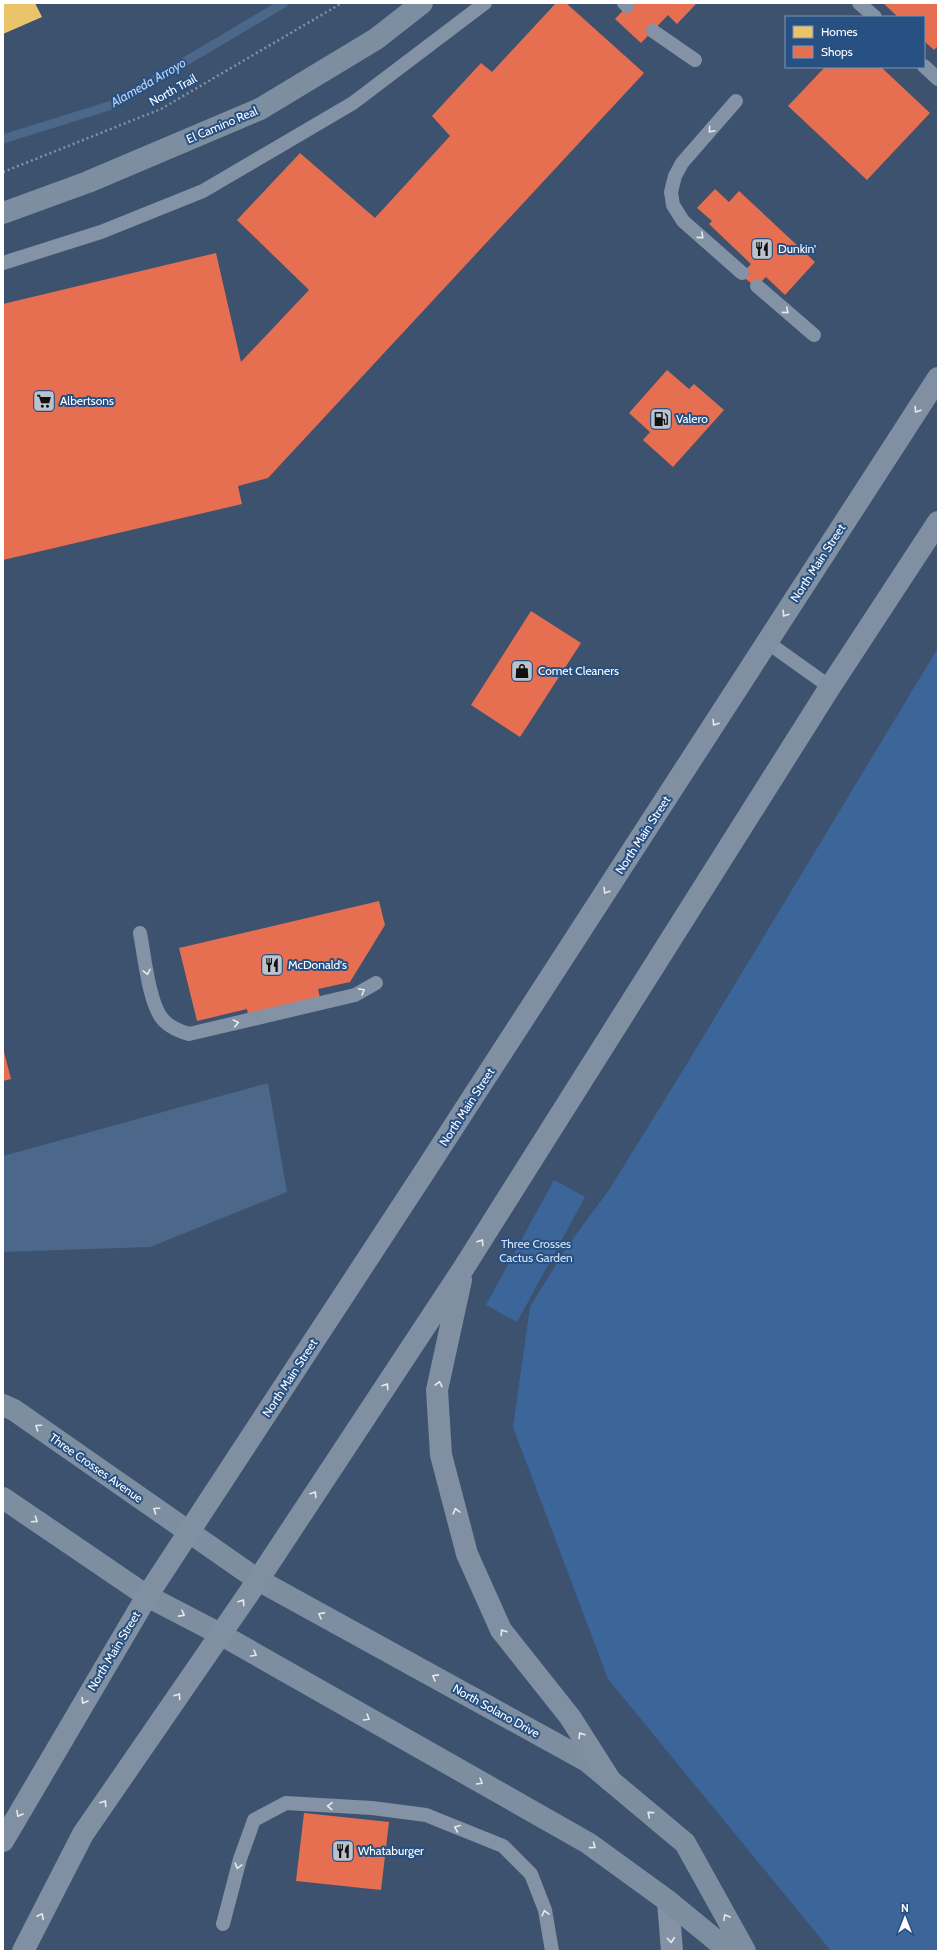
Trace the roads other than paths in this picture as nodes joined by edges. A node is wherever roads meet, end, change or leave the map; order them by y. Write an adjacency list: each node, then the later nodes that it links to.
1 (422, 3): 10 (main road, El Camino Real)
2 (485, 3): 11 (lane)
3 (859, 3): 4 (lane)
4 (873, 16)
5 (653, 31): 6 (lane)
6 (695, 60)
7 (925, 67): 8 (lane)
8 (938, 80)
9 (736, 101): 12 (lane, one-way to 12)
10 (3, 213)
11 (3, 263)
12 (742, 273)
13 (757, 286): 14 (lane, one-way to 14)
14 (814, 336)
15 (938, 378): 17 (main road, North Main Street, one-way to 17)
16 (938, 522): 18 (main road)
17 (767, 642): 18 (lane); 24 (main road, North Main Street, one-way to 24)
18 (830, 687): 21 (main road, one-way to 18)
19 (140, 933): 20 (lane, one-way to 20)
20 (376, 983)
21 (463, 1269): 25 (main road, one-way to 21); 28 (main road, one-way to 21)
22 (3, 1405): 24 (main road, Three Crosses Avenue, one-way to 22)
23 (3, 1498): 26 (main road, one-way to 26)
24 (188, 1533): 25 (main road, North Solano Drive); 26 (main road, North Main Street)
25 (258, 1580): 27 (main road, one-way to 25); 28 (main road, North Solano Drive, one-way to 25)
26 (147, 1596): 27 (main road, one-way to 27); 29 (main road, North Main Street, one-way to 29)
27 (220, 1634): 30 (main road, one-way to 30); 32 (main road, one-way to 27)
28 (610, 1780): 36 (main road, North Solano Drive, one-way to 28)
29 (3, 1841)
30 (668, 1901): 34 (street, one-way to 34); 35 (main road)
31 (223, 1924): 33 (lane, one-way to 31)
32 (23, 1951)
33 (552, 1951)
34 (672, 1951)
35 (729, 1951)
36 (745, 1951)

